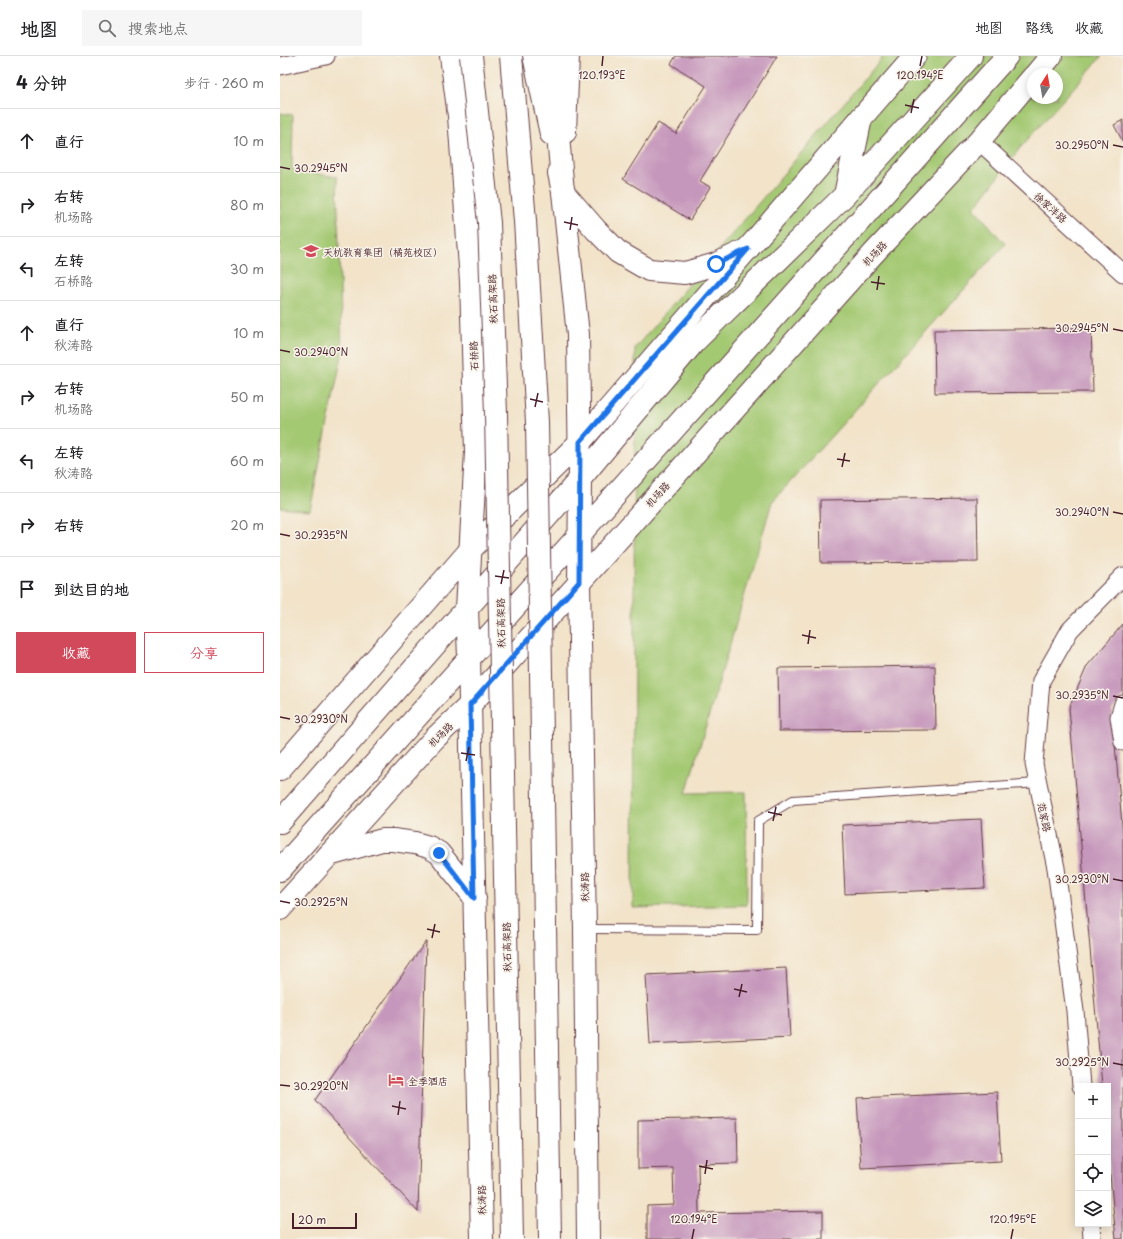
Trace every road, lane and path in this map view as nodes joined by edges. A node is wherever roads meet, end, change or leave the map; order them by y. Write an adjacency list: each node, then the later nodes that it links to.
1 (326, 56): 12 (street)
2 (451, 56): 24 (main road, 石桥路)
3 (471, 56): 43 (main road, 秋石高架路, bridge)
4 (511, 56): 44 (main road, bridge)
5 (534, 56): 17 (main road)
6 (551, 56): 17 (main road)
7 (568, 56): 17 (main road)
8 (915, 56): 15 (main road)
9 (971, 56): 18 (main road)
10 (1007, 56): 23 (main road)
11 (1051, 56): 13 (main road)
12 (280, 66)
13 (1041, 68)
14 (1027, 84): 16 (main road, 机场路)
15 (861, 118): 18 (main road); 19 (main road)
16 (979, 141): 20 (street, 徐家洋路); 26 (main road, 机场路)
17 (563, 192): 19 (main road); 21 (main road)
18 (845, 196): 22 (main road)
19 (748, 249): 21 (main road)
20 (1123, 273)
21 (580, 442): 22 (main road); 24 (main road)
22 (580, 479): 23 (main road); 27 (main road)
23 (579, 536): 26 (main road, 秋涛路); 28 (main road)
24 (471, 549): 27 (main road, 石桥路); 32 (main road)
25 (1123, 576): 33 (street, 范家路)
26 (579, 582): 30 (main road, 机场路); 39 (main road, 秋涛路)
27 (467, 609): 28 (main road, 石桥路); 34 (main road)
28 (469, 657): 30 (main road, 秋涛路); 36 (main road)
29 (1123, 704): 31 (street)
30 (470, 705): 35 (main road, 机场路); 37 (main road, 秋涛路)
31 (1123, 742)
32 (280, 769)
33 (1038, 783): 39 (lane); 40 (street, 范家路)
34 (280, 822)
35 (329, 855): 37 (main road); 38 (main road, 机场路)
36 (280, 870)
37 (474, 898): 42 (main road, 秋涛路)
38 (280, 909)
39 (585, 930): 45 (main road, 秋涛路)
40 (1081, 1083)
41 (1091, 1227): 46 (street)
42 (482, 1239)
43 (512, 1239)
44 (550, 1239)
45 (588, 1239)
46 (1092, 1239)

